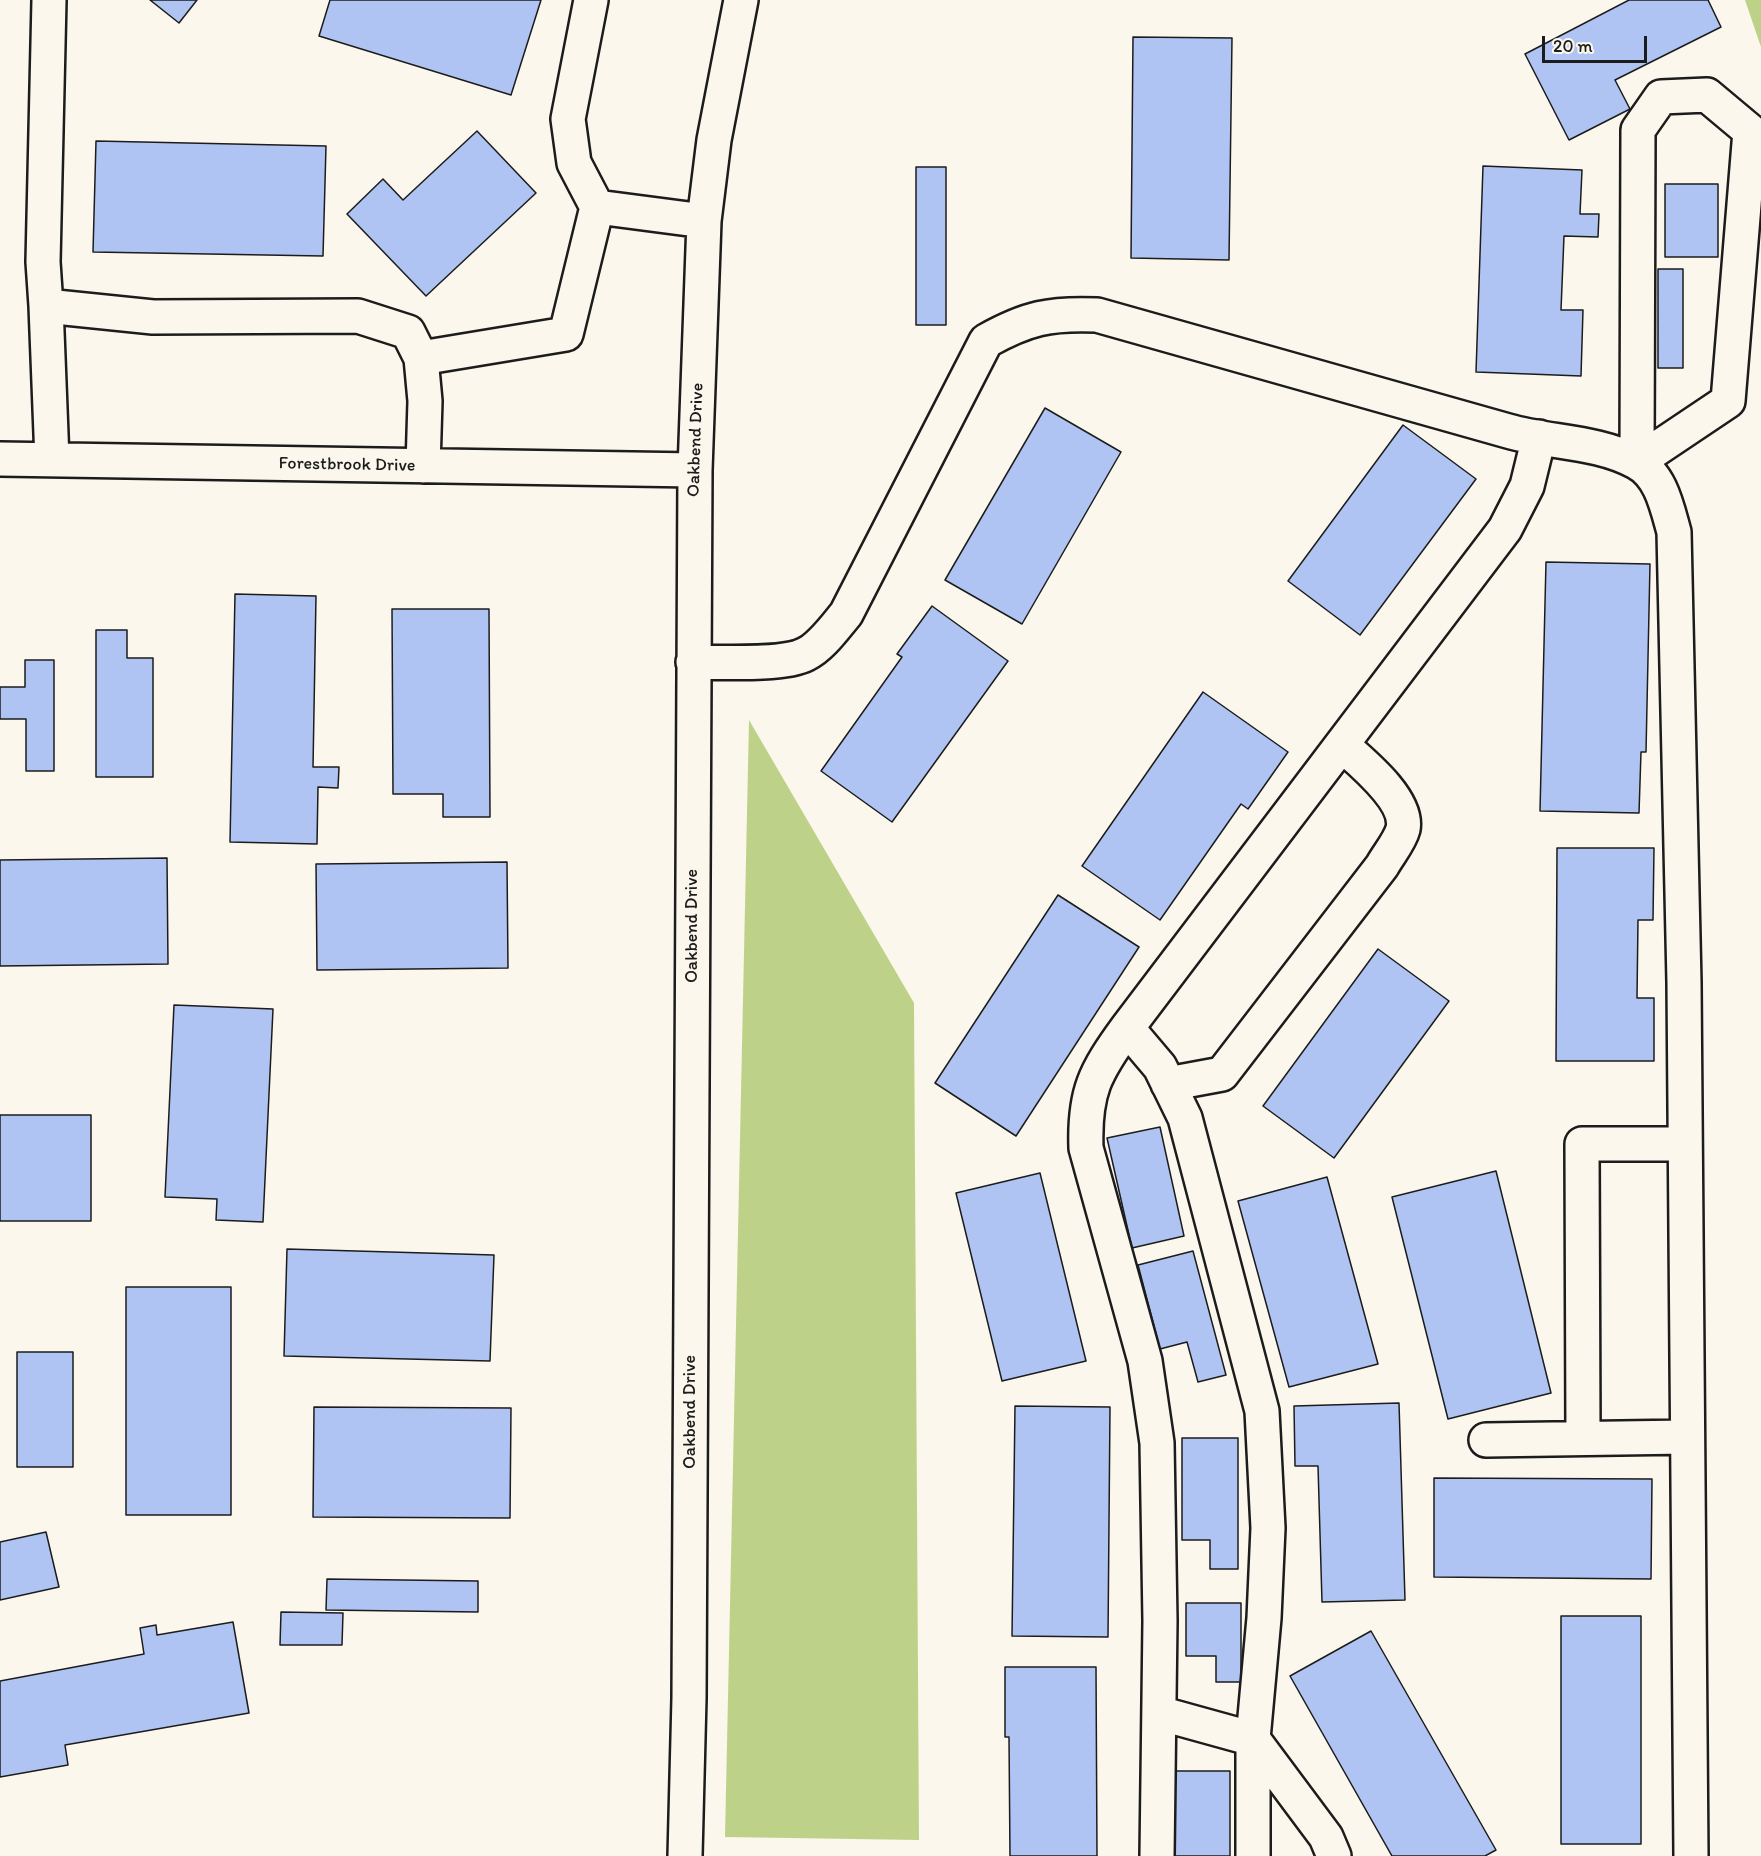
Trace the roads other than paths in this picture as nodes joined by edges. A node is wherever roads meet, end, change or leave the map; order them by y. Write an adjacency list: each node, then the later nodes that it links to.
1 (49, 0): 6 (street)
2 (591, 0): 4 (street)
3 (741, 0): 5 (street, Oakbend Drive)
4 (597, 207): 5 (street); 7 (street)
5 (704, 220): 13 (street, Oakbend Drive)
6 (46, 306): 7 (street); 10 (street)
7 (422, 358): 12 (street)
8 (1539, 437): 11 (street); 14 (street); 15 (street)
9 (0, 459): 10 (street, Forestbrook Drive)
10 (52, 460): 12 (street, Forestbrook Drive)
11 (1637, 462): 11 (street); 18 (street)
12 (423, 466): 13 (street, Forestbrook Drive)
13 (695, 470): 14 (street, Oakbend Drive)
14 (693, 662): 24 (street, Oakbend Drive)
15 (1342, 745): 16 (street); 17 (street)
16 (1127, 1028): 17 (street); 22 (street)
17 (1168, 1084): 23 (street)
18 (1685, 1144): 19 (street); 20 (street)
19 (1687, 1437): 20 (street); 28 (street)
20 (1583, 1438): 21 (street)
21 (1486, 1440)
22 (1159, 1713): 23 (street); 25 (street)
23 (1253, 1740): 26 (street); 27 (street)
24 (685, 1856)
25 (1157, 1856)
26 (1253, 1856)
27 (1334, 1856)
28 (1691, 1856)

